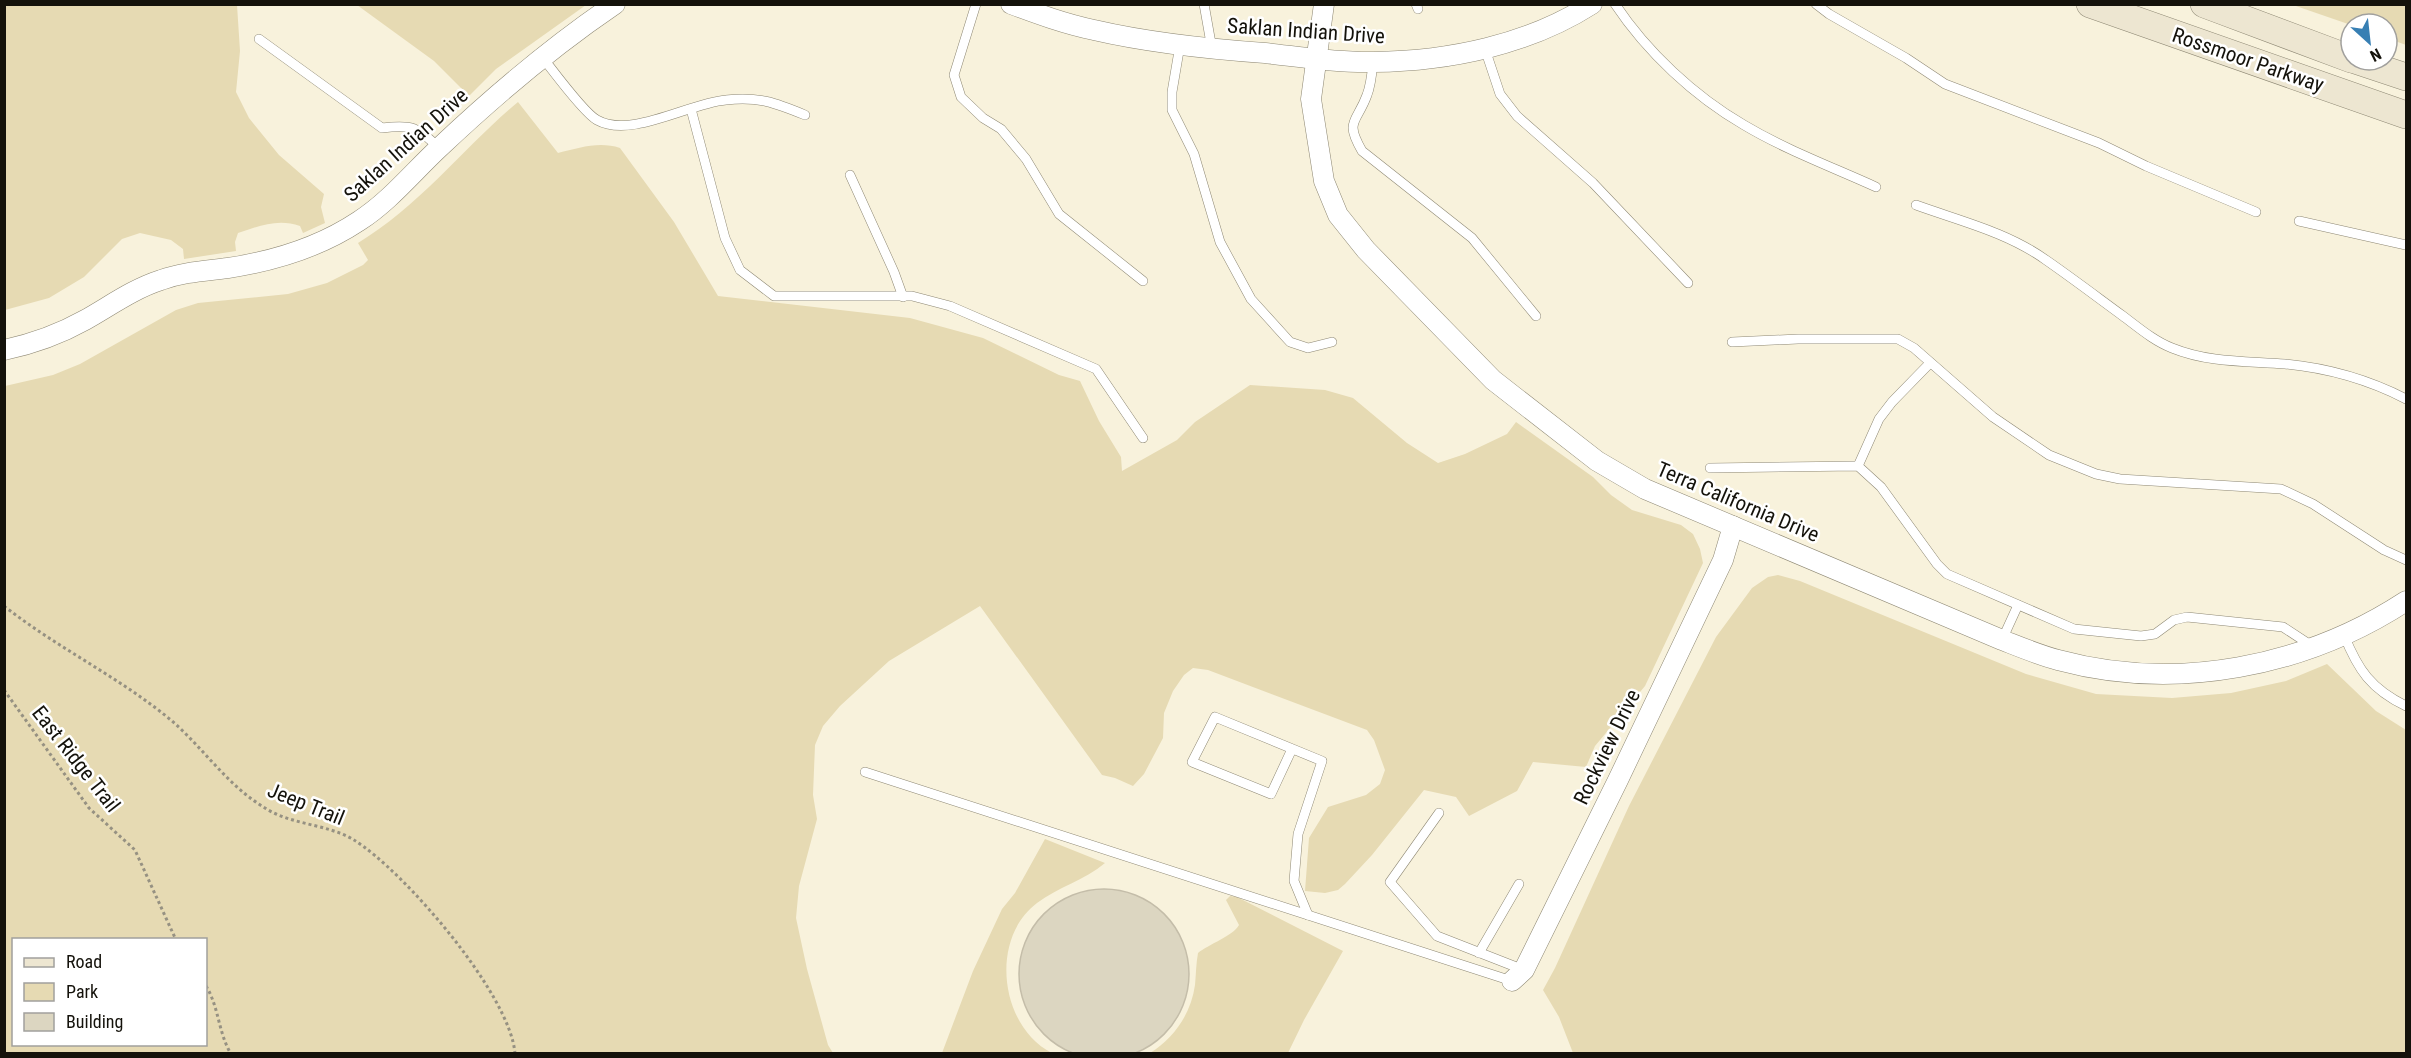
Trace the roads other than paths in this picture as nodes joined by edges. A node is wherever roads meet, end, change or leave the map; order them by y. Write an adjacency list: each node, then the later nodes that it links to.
1 (615, 4): 16 (street, Saklan Indian Drive)
2 (976, 4): 31 (lane)
3 (1011, 4): 12 (street, Saklan Indian Drive)
4 (1204, 4): 13 (lane)
5 (1324, 4): 17 (street, Terra California Drive)
6 (1592, 4): 14 (street, Saklan Indian Drive)
7 (1615, 4): 26 (lane)
8 (1816, 4): 28 (lane)
9 (2090, 4): 23 (street, Rossmoor Parkway)
10 (2204, 4): 15 (street, Rossmoor Parkway)
11 (260, 39): 24 (lane)
12 (1179, 45): 13 (street, Saklan Indian Drive); 35 (lane)
13 (1212, 49): 17 (street, Saklan Indian Drive)
14 (1485, 49): 18 (street, Saklan Indian Drive); 32 (lane)
15 (2339, 54)
16 (543, 58): 21 (lane); 24 (street, Saklan Indian Drive)
17 (1317, 58): 18 (street, Saklan Indian Drive); 43 (street, Terra California Drive)
18 (1373, 62): 34 (lane)
19 (2391, 72): 20 (street, Rossmoor Parkway)
20 (2406, 77)
21 (691, 109): 22 (lane); 33 (lane)
22 (805, 115)
23 (2406, 116)
24 (439, 148): 37 (street, Saklan Indian Drive)
25 (850, 176): 33 (lane)
26 (1876, 187)
27 (1916, 205): 39 (lane)
28 (2256, 212)
29 (2299, 221): 30 (lane)
30 (2406, 245)
31 (1143, 281)
32 (1688, 283)
33 (903, 297): 40 (lane)
34 (1536, 316)
35 (1332, 342)
36 (1732, 342): 38 (lane)
37 (4, 350)
38 (1930, 363): 41 (lane); 44 (lane)
39 (2406, 399)
40 (1143, 438)
41 (1858, 466): 42 (lane); 46 (lane)
42 (1710, 468)
43 (1733, 526): 48 (street, Terra California Drive); 57 (street, Rockview Drive)
44 (2406, 560)
45 (2406, 601): 47 (street, Terra California Drive)
46 (2018, 605): 48 (lane); 49 (lane)
47 (2344, 635): 49 (street, Terra California Drive); 50 (lane)
48 (2002, 640): 49 (street, Terra California Drive)
49 (2312, 646)
50 (2406, 706)
51 (1292, 749): 51 (lane); 55 (lane)
52 (866, 772): 55 (lane)
53 (1439, 813): 56 (lane)
54 (1519, 884): 56 (lane)
55 (1308, 915): 57 (lane)
56 (1479, 953): 57 (lane)
57 (1518, 976)

